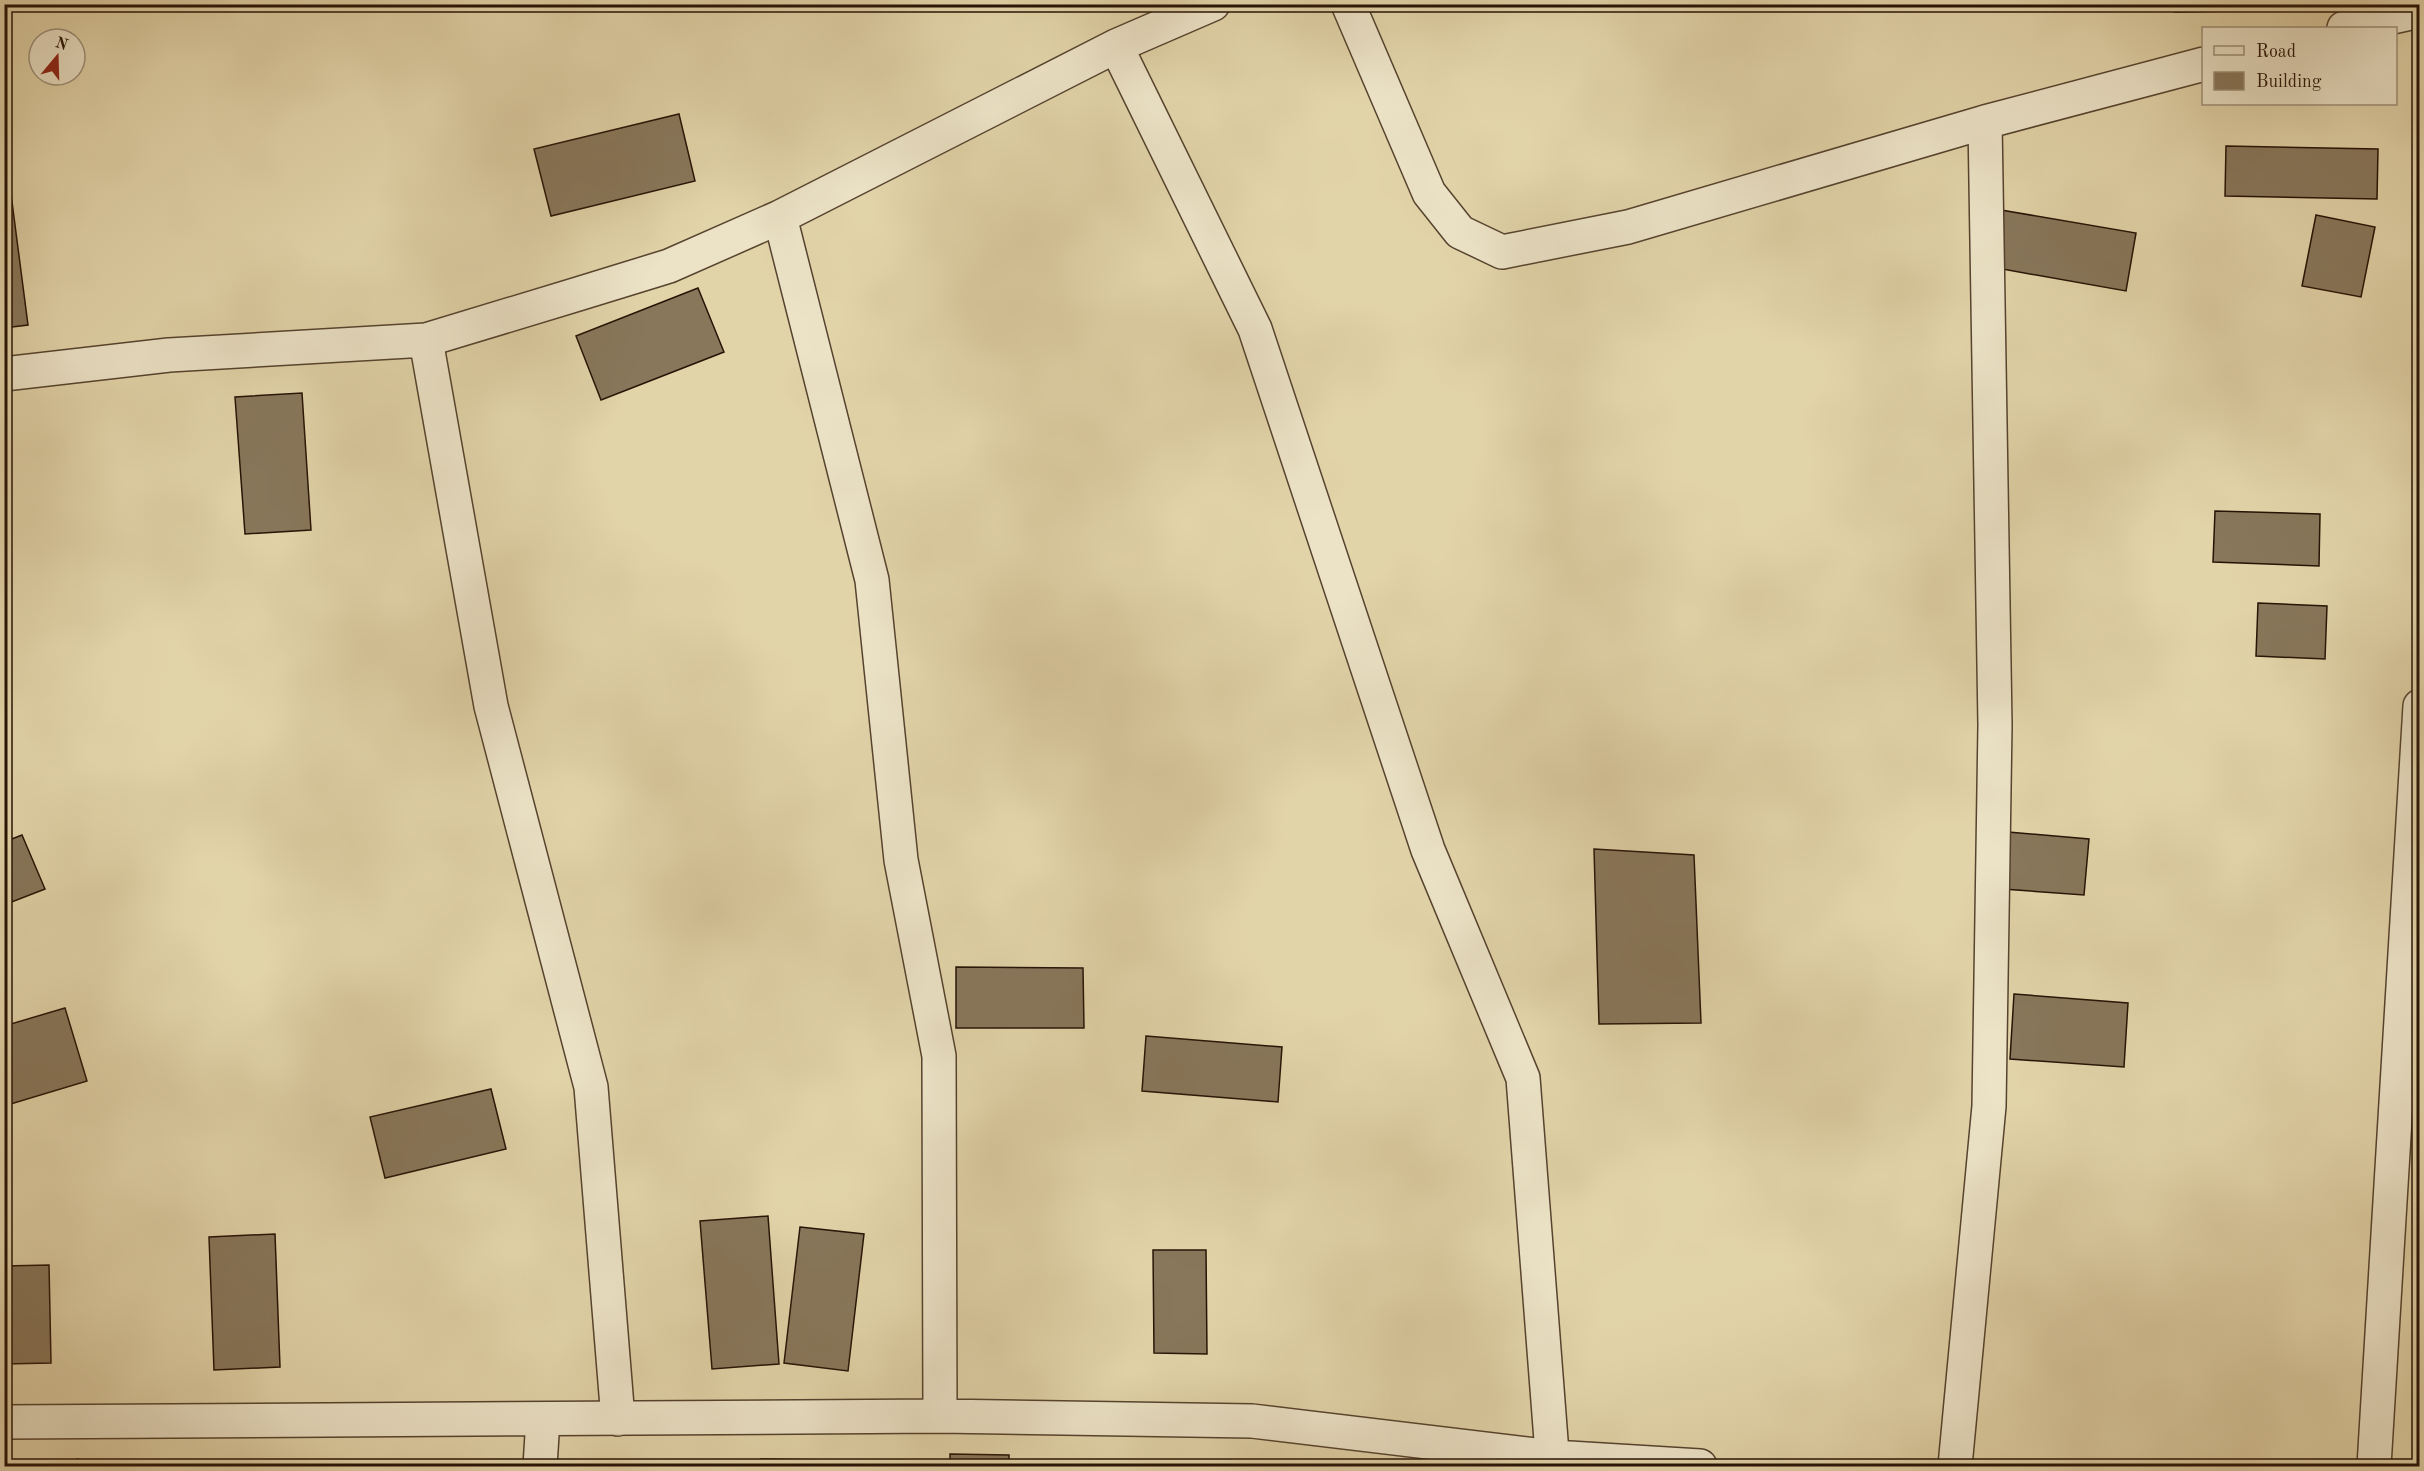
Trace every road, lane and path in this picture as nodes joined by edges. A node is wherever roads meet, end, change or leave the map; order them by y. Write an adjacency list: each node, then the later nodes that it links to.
1 (1213, 4): 5 (street)
2 (1348, 4): 7 (street)
3 (2420, 11): 4 (street)
4 (2348, 27)
5 (1116, 46): 8 (street); 16 (street)
6 (2202, 65): 7 (street)
7 (1985, 122): 19 (street)
8 (780, 217): 9 (street); 12 (street)
9 (426, 340): 10 (street); 14 (street)
10 (4, 374)
11 (2420, 706): 20 (street)
12 (940, 1416): 14 (street); 16 (street)
13 (543, 1419): 14 (street); 15 (street); 17 (street)
14 (618, 1419)
15 (4, 1422)
16 (1553, 1462): 18 (street)
17 (540, 1467)
18 (1700, 1467)
19 (1955, 1467)
20 (2374, 1467)

